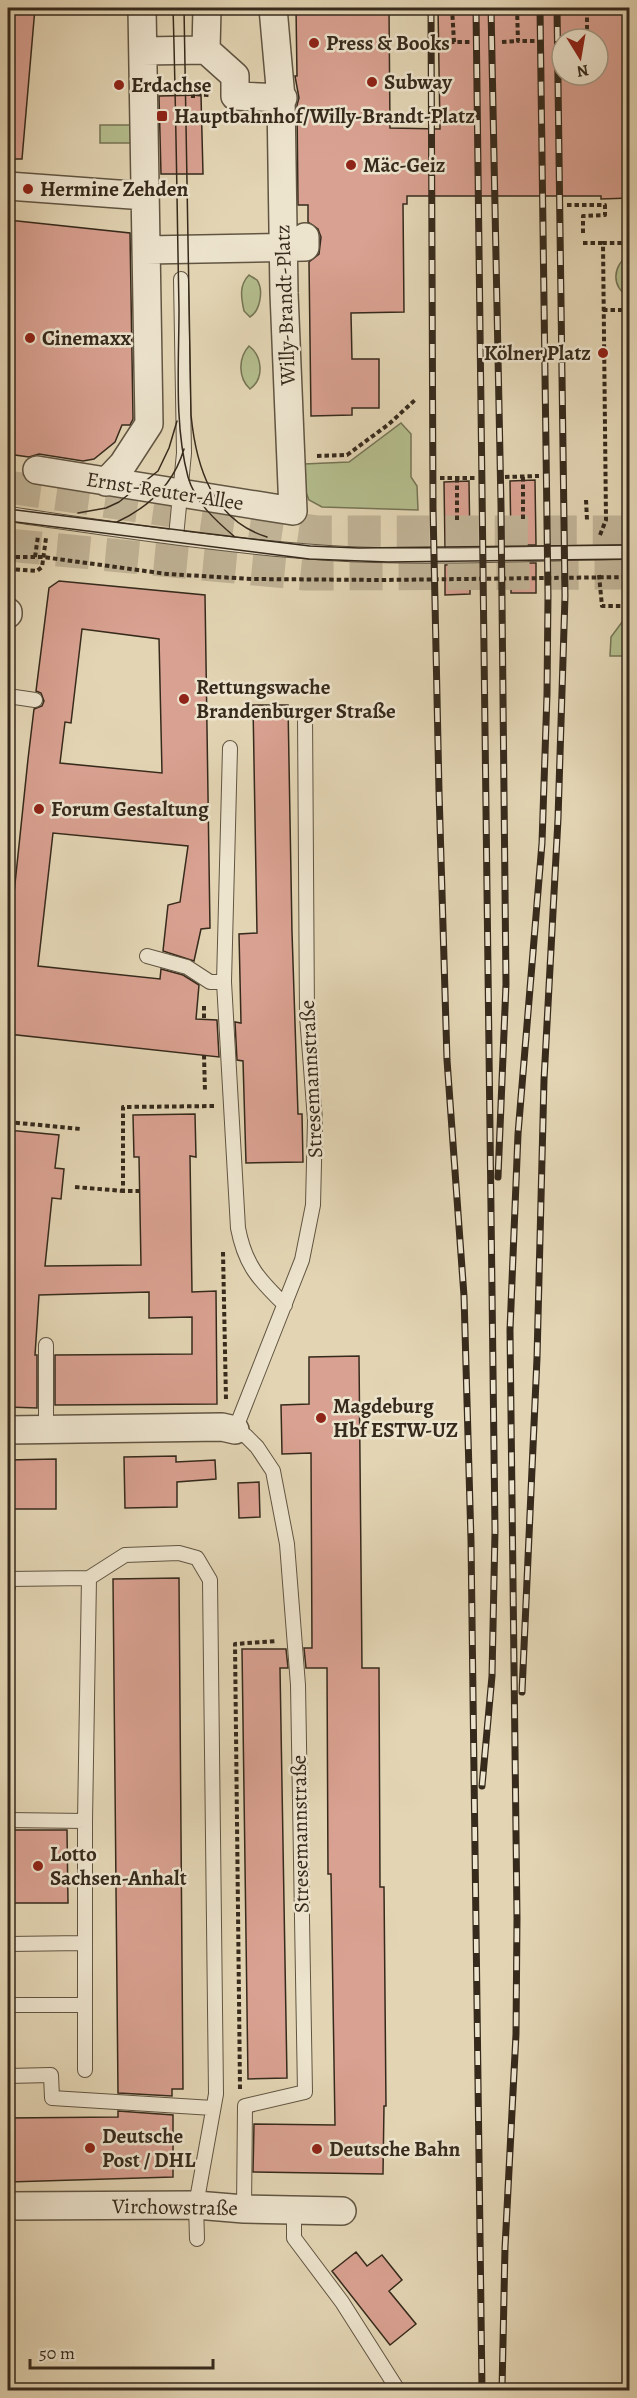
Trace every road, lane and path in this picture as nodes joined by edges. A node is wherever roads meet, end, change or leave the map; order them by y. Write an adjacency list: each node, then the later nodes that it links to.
1 (142, 8): 15 (street)
2 (207, 8): 14 (street)
3 (273, 8): 16 (street, Willy-Brandt-Platz)
4 (452, 8): 11 (path)
5 (517, 8): 8 (path)
6 (587, 10): 7 (path)
7 (587, 27)
8 (518, 41): 9 (path); 13 (path)
9 (535, 41)
10 (437, 42): 11 (path)
11 (454, 42): 12 (path)
12 (470, 42)
13 (501, 42)
14 (200, 56): 15 (street); 16 (street)
15 (155, 57): 24 (street)
16 (281, 91): 27 (street, Willy-Brandt-Platz)
17 (345, 107): 22 (path)
18 (327, 108): 21 (path)
19 (363, 108): 20 (path)
20 (363, 117)
21 (327, 118)
22 (345, 118)
23 (13, 186): 24 (street)
24 (146, 196): 31 (street)
25 (567, 206): 26 (path)
26 (583, 234)
27 (294, 242): 31 (street); 47 (street, Willy-Brandt-Platz)
28 (583, 243): 29 (path)
29 (603, 243): 30 (path); 33 (path)
30 (630, 243)
31 (158, 248): 44 (street)
32 (181, 279): 45 (lane)
33 (603, 310): 34 (path); 52 (path)
34 (630, 310)
35 (416, 399): 36 (path)
36 (323, 456)
37 (37, 470): 44 (street, Ernst-Reuter-Allee)
38 (539, 476): 40 (path)
39 (505, 477): 40 (path)
40 (523, 477): 50 (path)
41 (440, 478): 42 (path)
42 (457, 478): 43 (path); 49 (path)
43 (476, 478)
44 (106, 482): 45 (street, Ernst-Reuter-Allee)
45 (179, 493): 47 (street, Ernst-Reuter-Allee); 53 (lane)
46 (586, 500): 51 (path)
47 (293, 512)
48 (8, 514): 53 (lane)
49 (457, 520)
50 (523, 520)
51 (587, 520)
52 (606, 520)
53 (176, 537): 54 (lane)
54 (630, 552)
55 (10, 557): 61 (path)
56 (8, 568): 57 (path)
57 (37, 571)
58 (309, 573): 61 (path)
59 (599, 577): 60 (path); 61 (path); 62 (path)
60 (630, 577)
61 (309, 579)
62 (630, 606)
63 (8, 696): 64 (lane)
64 (35, 700)
65 (305, 714): 78 (lane, Stresemannstraße)
66 (230, 747): 68 (lane)
67 (147, 956): 68 (lane)
68 (224, 982): 78 (lane)
69 (204, 1055): 70 (path)
70 (205, 1092)
71 (219, 1106): 75 (path)
72 (8, 1122): 73 (path)
73 (81, 1129)
74 (75, 1187): 75 (path)
75 (123, 1191): 76 (path)
76 (140, 1191)
77 (223, 1247): 81 (path)
78 (285, 1305): 81 (lane, Stresemannstraße)
79 (46, 1345): 80 (lane)
80 (46, 1429): 81 (street); 82 (street)
81 (231, 1429): 85 (lane, Stresemannstraße)
82 (8, 1430)
83 (89, 1578): 84 (lane); 87 (lane); 95 (lane)
84 (8, 1587)
85 (296, 1640): 94 (lane, Stresemannstraße); 94 (path)
86 (8, 1820): 87 (lane)
87 (84, 1821): 88 (lane)
88 (84, 1942): 89 (lane); 91 (lane)
89 (8, 1944)
90 (8, 2005): 91 (lane)
91 (84, 2005): 92 (lane)
92 (85, 2070)
93 (8, 2076): 95 (lane)
94 (244, 2106): 98 (lane)
95 (213, 2108): 96 (lane)
96 (196, 2205): 97 (street, Virchowstraße); 98 (street, Virchowstraße); 101 (lane)
97 (8, 2206)
98 (244, 2208): 99 (street, Virchowstraße)
99 (294, 2210): 100 (street, Virchowstraße); 102 (lane)
100 (342, 2211)
101 (197, 2239)
102 (399, 2391)

